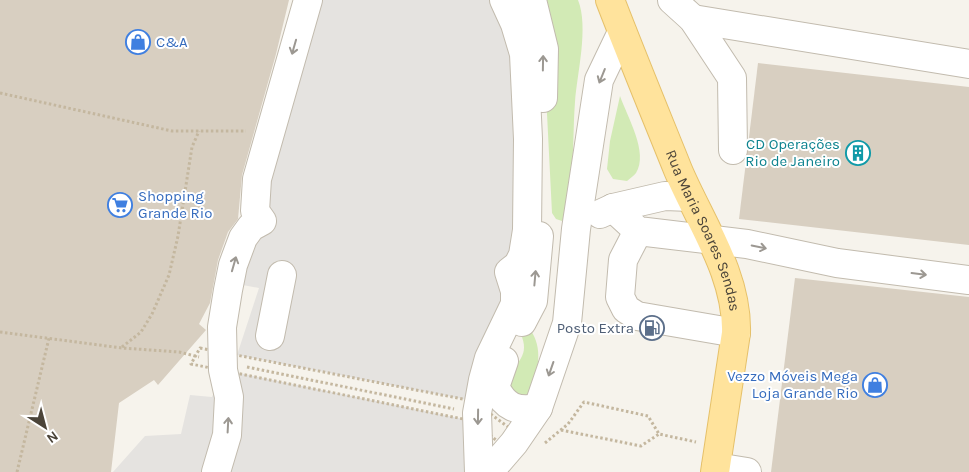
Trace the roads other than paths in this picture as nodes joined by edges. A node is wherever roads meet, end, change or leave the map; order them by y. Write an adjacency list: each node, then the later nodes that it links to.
1 (308, 0): 23 (lane, one-way to 1)
2 (504, 0): 24 (lane)
3 (532, 0): 21 (lane, one-way to 3)
4 (610, 0): 7 (main road, Rua Maria Soares Sendas)
5 (672, 0): 6 (lane)
6 (693, 19): 8 (lane); 9 (lane)
7 (622, 32): 10 (main road, Rua Maria Soares Sendas); 11 (lane, one-way to 11)
8 (969, 64)
9 (733, 150)
10 (678, 170): 11 (lane); 12 (main road, Rua Maria Soares Sendas)
11 (582, 188): 14 (lane)
12 (690, 197): 13 (lane); 16 (main road, Rua Maria Soares Sendas)
13 (613, 208): 14 (lane); 15 (lane)
14 (576, 229): 21 (lane, one-way to 21)
15 (638, 232): 16 (lane); 19 (lane)
16 (711, 240): 18 (lane, one-way to 18); 19 (main road, Rua Maria Soares Sendas)
17 (282, 275): 20 (lane)
18 (969, 280)
19 (736, 333): 22 (main road, Rua Maria Soares Sendas)
20 (270, 336)
21 (538, 408): 25 (lane)
22 (717, 462): 26 (lane)
23 (216, 472)
24 (479, 472)
25 (489, 472)
26 (747, 472)

